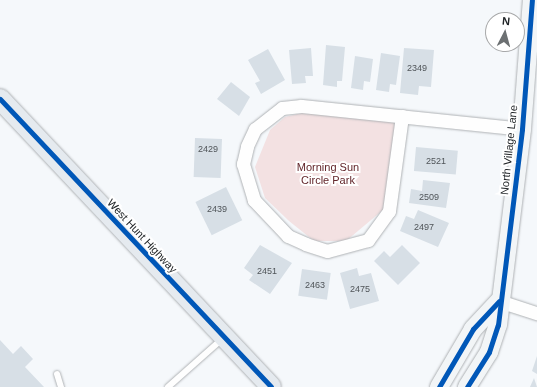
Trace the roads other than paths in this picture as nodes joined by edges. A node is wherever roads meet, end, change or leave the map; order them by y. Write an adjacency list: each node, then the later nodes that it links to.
1 (532, 0): 4 (street, North Village Lane)
2 (0, 99): 7 (main road, West Hunt Highway)
3 (402, 116): 3 (street); 4 (street)
4 (522, 129): 5 (street, North Village Lane)
5 (499, 301): 6 (street); 12 (street); 13 (street, North Village Lane)
6 (537, 313)
7 (224, 338): 10 (lane); 11 (main road, West Hunt Highway)
8 (57, 374): 9 (lane)
9 (61, 387)
10 (168, 387)
11 (271, 387)
12 (439, 387)
13 (467, 387)

